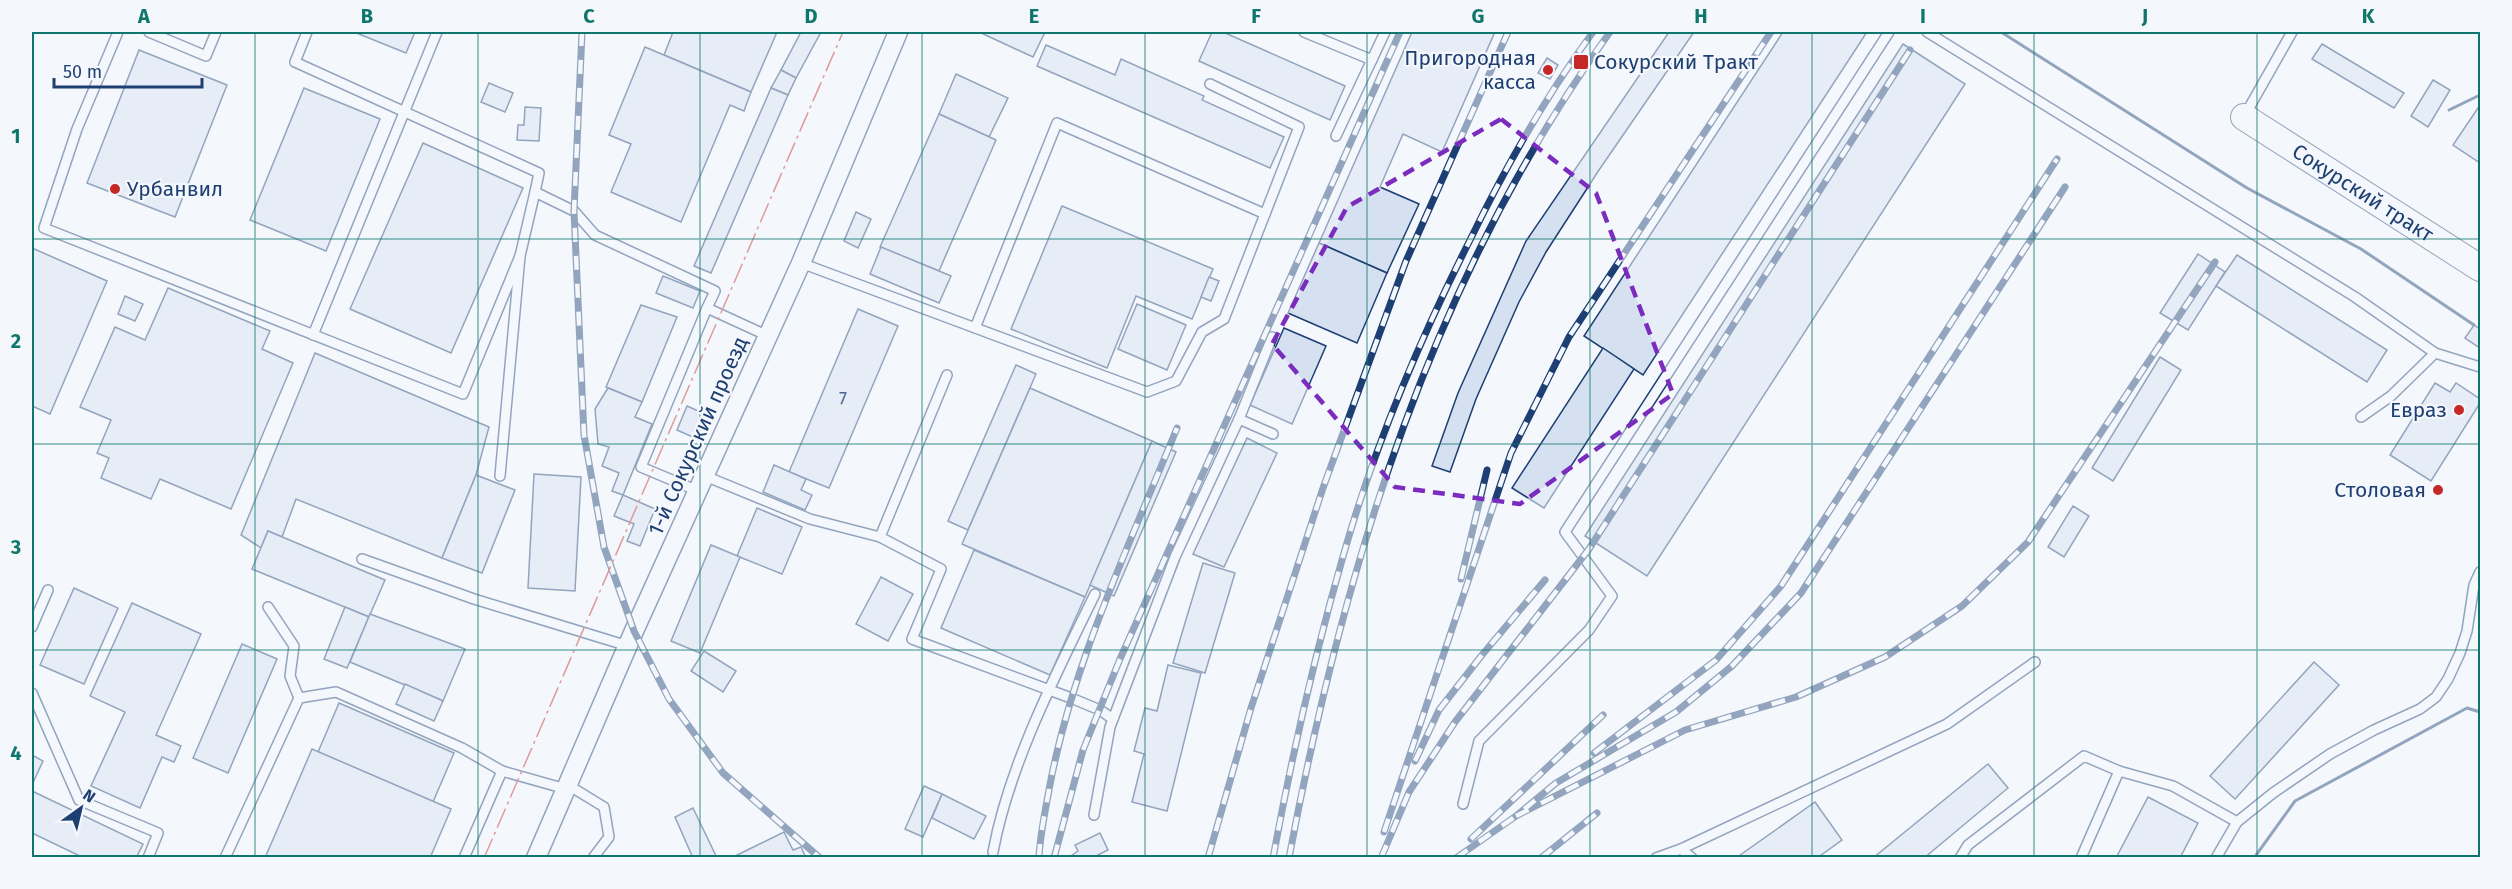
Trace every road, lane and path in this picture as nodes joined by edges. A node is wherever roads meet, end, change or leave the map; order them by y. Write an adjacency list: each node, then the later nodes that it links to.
1 (118, 32): 24 (lane)
2 (149, 32): 3 (lane)
3 (216, 32)
4 (306, 32): 14 (lane)
5 (437, 32): 14 (lane)
6 (898, 32): 20 (street, 1-й Сокурский проезд)
7 (1304, 32): 12 (lane)
8 (1385, 32): 12 (lane)
9 (1889, 32): 51 (lane)
10 (1927, 32): 27 (lane)
11 (2292, 32): 15 (lane)
12 (1372, 60): 16 (lane)
13 (1210, 84): 18 (lane)
14 (403, 111): 17 (lane); 24 (lane)
15 (2244, 117): 21 (street, Сокурский тракт)
16 (1336, 136)
17 (535, 192): 19 (lane); 22 (lane)
18 (1265, 214): 23 (lane); 23 (lane)
19 (520, 256): 24 (lane); 33 (lane)
20 (801, 263): 23 (lane); 25 (street, 1-й Сокурский проезд)
21 (2481, 268)
22 (707, 308): 25 (lane); 34 (lane)
23 (975, 328)
24 (313, 335)
25 (768, 336): 34 (street, 1-й Сокурский проезд)
26 (1272, 337): 31 (lane)
27 (2435, 354): 28 (lane); 30 (lane)
28 (2481, 367)
29 (947, 375): 35 (lane)
30 (2361, 417)
31 (1239, 418): 32 (lane); 47 (lane)
32 (1273, 434)
33 (500, 476)
34 (701, 484): 35 (lane); 42 (street, 1-й Сокурский проезд)
35 (880, 537): 44 (lane)
36 (362, 559): 42 (lane)
37 (2481, 572): 53 (lane)
38 (48, 590): 41 (lane)
39 (1095, 594): 44 (lane)
40 (268, 607): 46 (lane)
41 (32, 627)
42 (628, 646): 50 (street, 1-й Сокурский проезд)
43 (2035, 662): 54 (lane)
44 (1048, 690): 47 (lane); 55 (lane)
45 (32, 693): 56 (lane)
46 (298, 698): 48 (lane); 57 (lane)
47 (1113, 719): 52 (lane)
48 (502, 771): 50 (lane); 58 (lane)
49 (2119, 771): 53 (lane); 63 (lane); 64 (lane)
50 (567, 787): 59 (street, 1-й Сокурский проезд); 60 (lane)
51 (1463, 804)
52 (1094, 815)
53 (2236, 822): 65 (lane)
54 (1681, 849): 61 (lane); 62 (lane)
55 (993, 852)
56 (148, 858)
57 (225, 858)
58 (464, 858)
59 (536, 858)
60 (593, 858)
61 (1656, 858)
62 (1692, 858)
63 (1960, 858)
64 (2081, 858)
65 (2216, 858)

